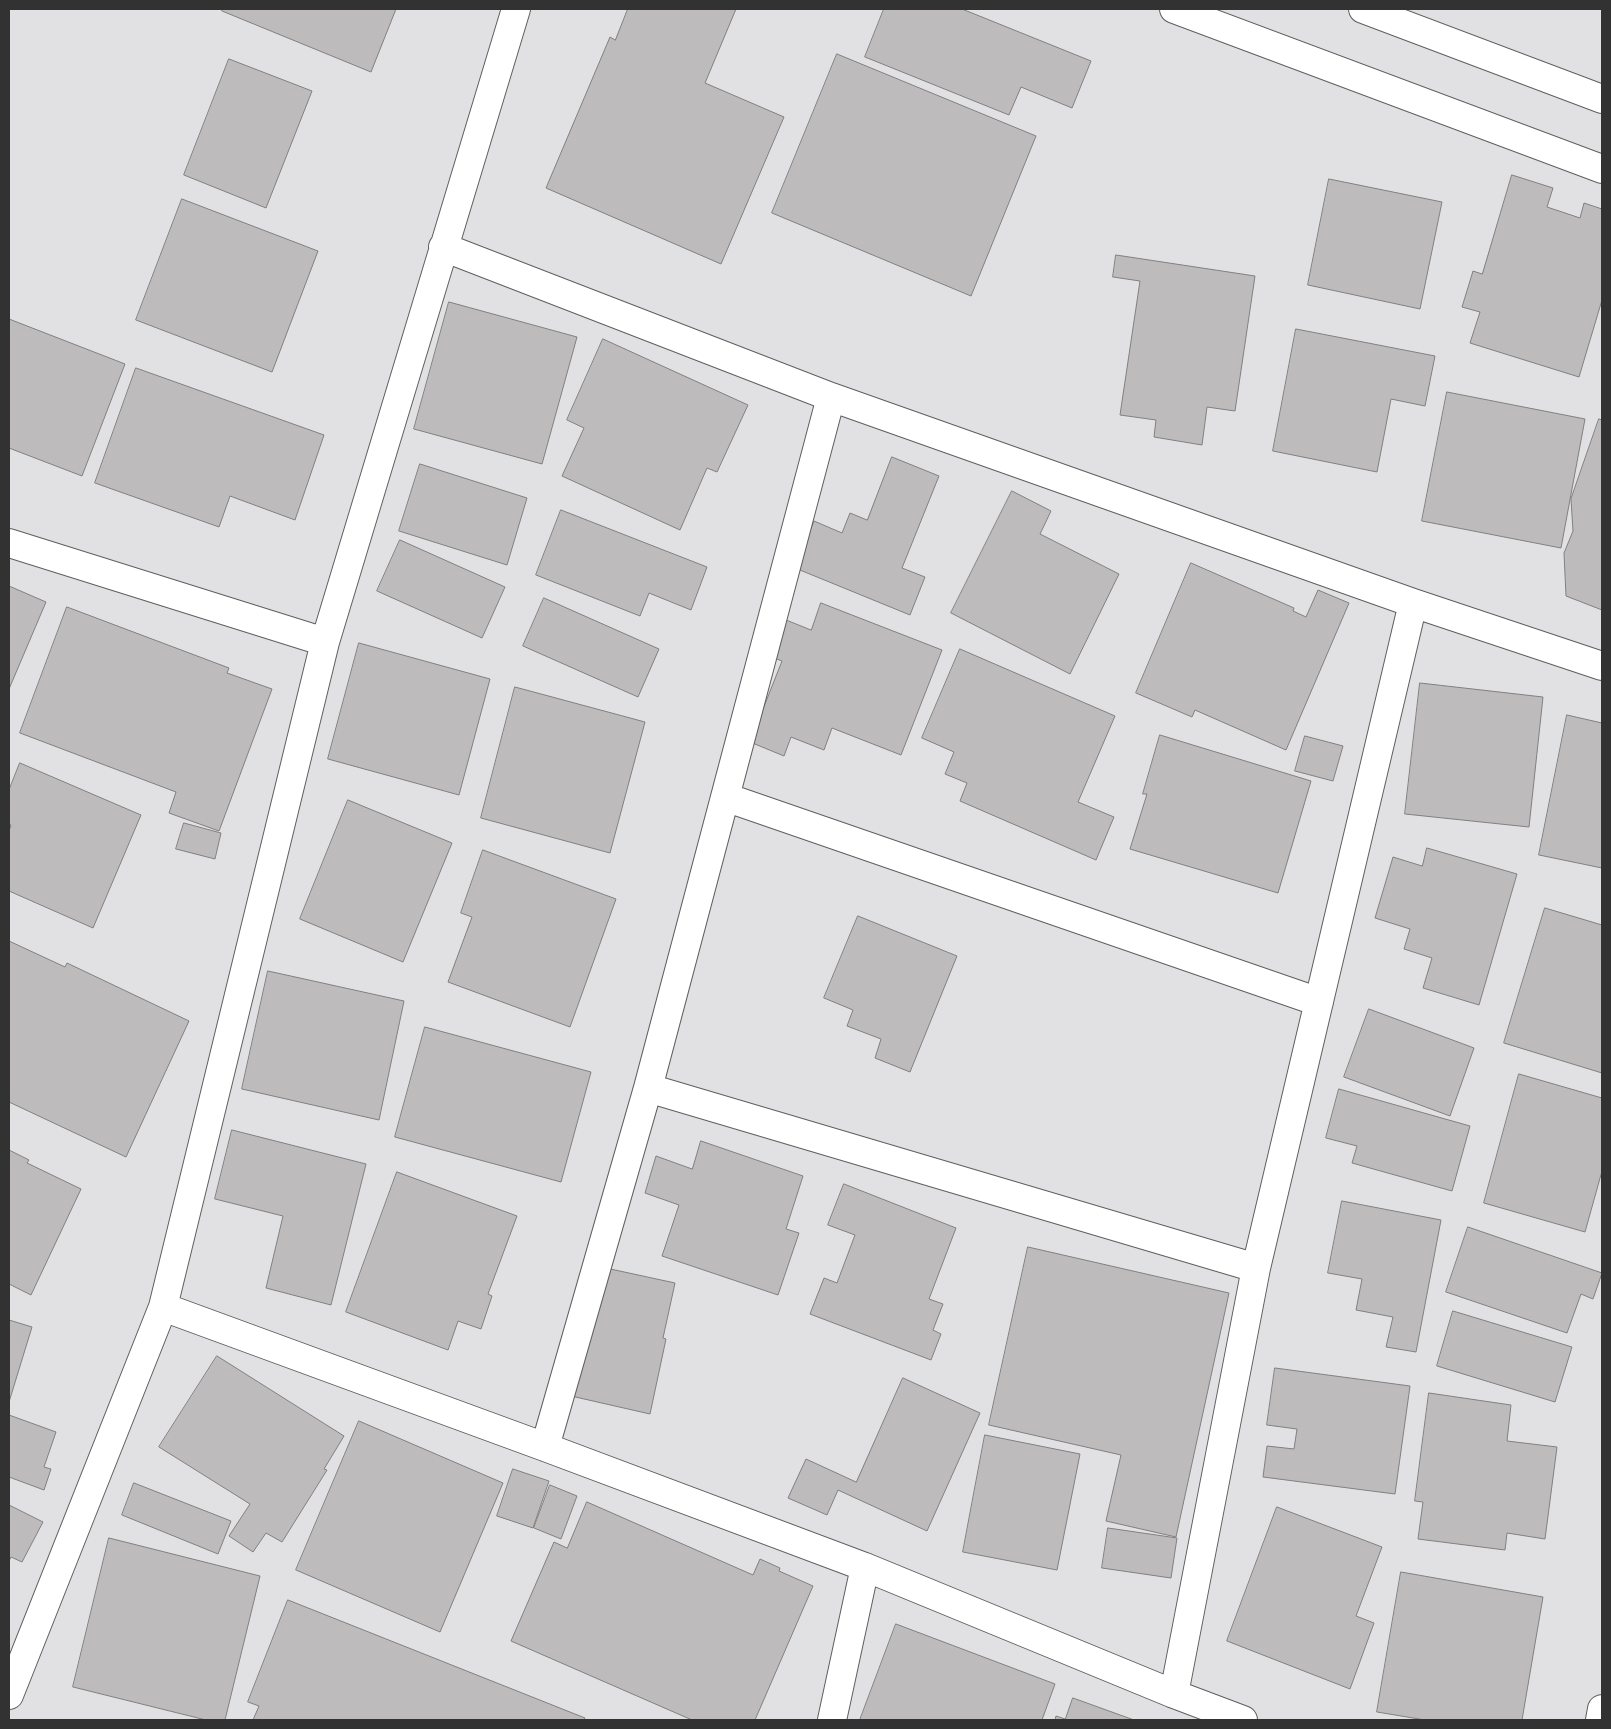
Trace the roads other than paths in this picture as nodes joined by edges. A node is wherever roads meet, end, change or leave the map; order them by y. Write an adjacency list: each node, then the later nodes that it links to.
1 (516, 9): 6 (street)
2 (1174, 9): 5 (street)
3 (1362, 9): 4 (street)
4 (1602, 99)
5 (1602, 169)
6 (443, 247): 7 (street); 10 (street)
7 (831, 397): 9 (street); 12 (street)
8 (9, 543): 10 (street)
9 (1413, 603): 11 (street); 13 (street)
10 (325, 642): 16 (street)
11 (1602, 666)
12 (726, 797): 13 (street); 14 (street)
13 (1318, 1002): 15 (street)
14 (648, 1088): 15 (street); 17 (street)
15 (1256, 1268): 19 (street)
16 (164, 1307): 17 (street); 20 (street)
17 (545, 1447): 18 (street)
18 (865, 1567): 19 (street); 22 (street)
19 (1174, 1694): 23 (street)
20 (9, 1695)
21 (1602, 1709): 24 (street)
22 (832, 1720)
23 (1242, 1720)
24 (1600, 1720)

